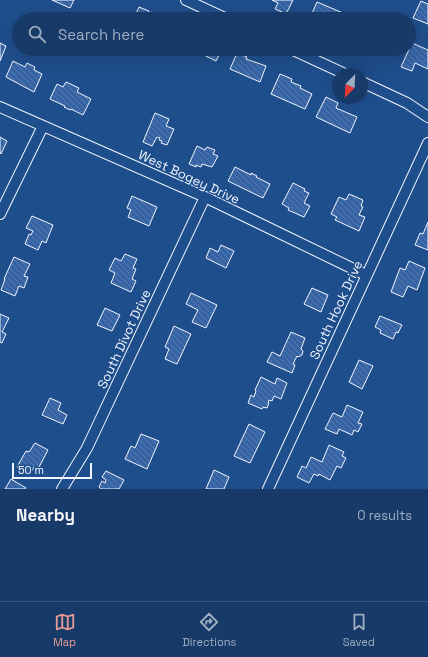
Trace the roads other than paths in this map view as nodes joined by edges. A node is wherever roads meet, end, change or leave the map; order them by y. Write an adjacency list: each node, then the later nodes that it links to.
1 (186, 0): 2 (street)
2 (212, 12)
3 (306, 56): 4 (street)
4 (332, 68)
5 (368, 85): 7 (street)
6 (0, 107): 8 (street, West Bogey Drive)
7 (428, 116)
8 (43, 126): 10 (street, West Bogey Drive); 11 (street)
9 (428, 143): 12 (street, South Hook Drive)
10 (204, 197): 12 (street, West Bogey Drive); 13 (street, South Divot Drive)
11 (0, 214)
12 (366, 275): 14 (street, South Hook Drive)
13 (62, 489)
14 (268, 489)

